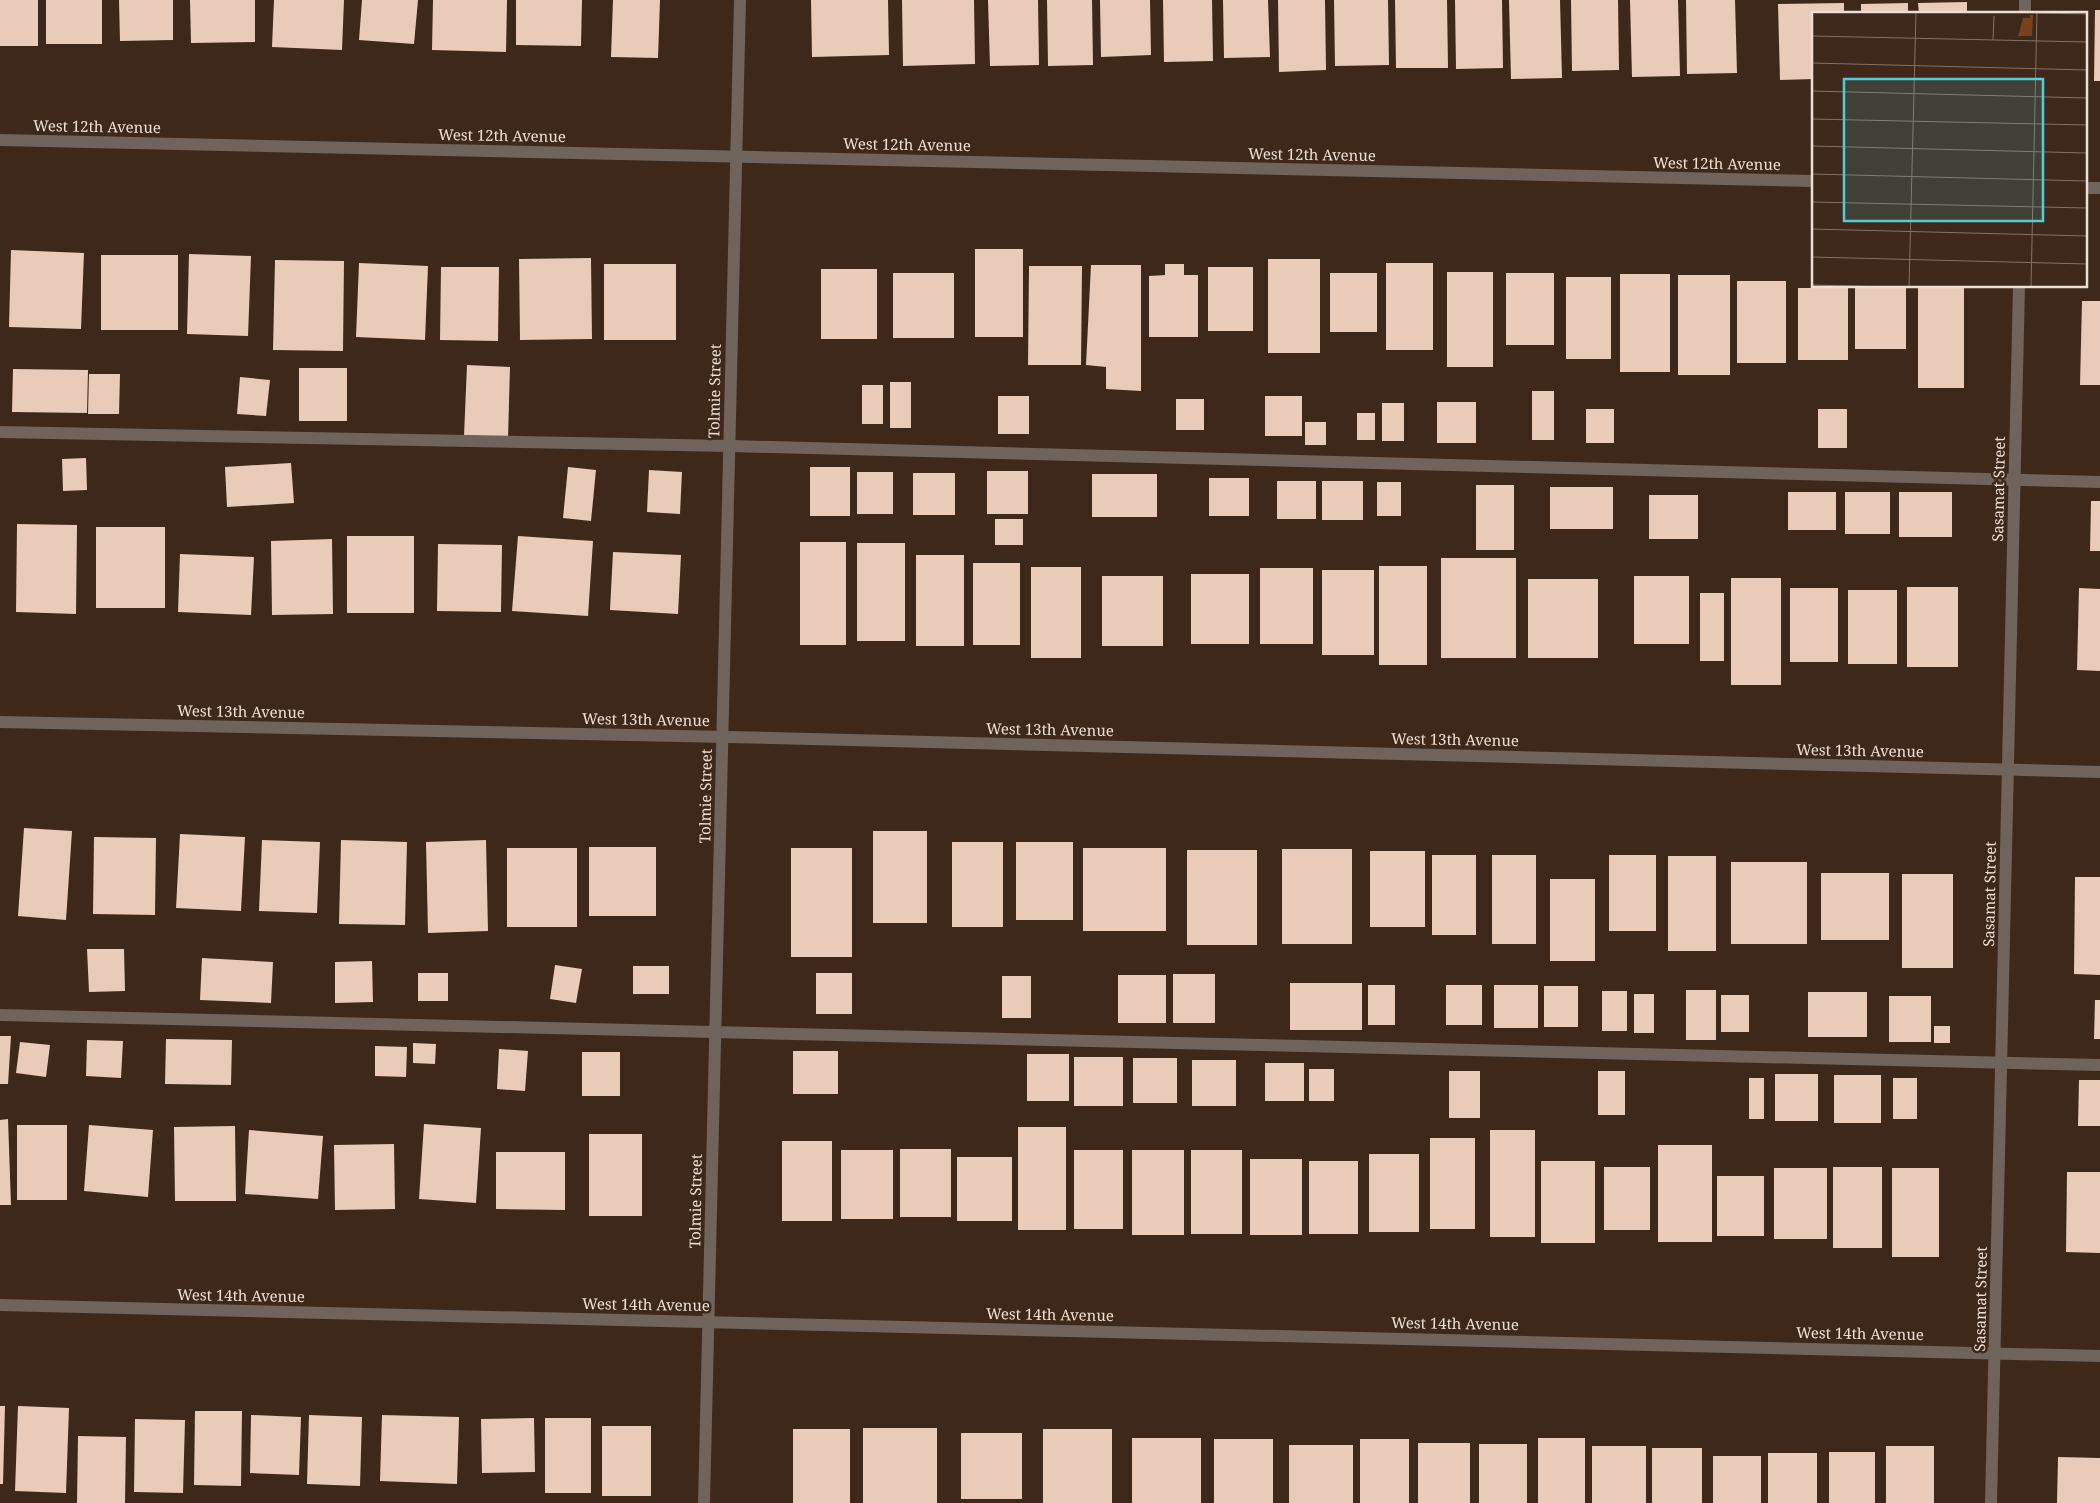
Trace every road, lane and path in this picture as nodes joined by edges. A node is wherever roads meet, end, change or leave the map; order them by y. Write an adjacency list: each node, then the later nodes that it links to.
1 (740, 0): 3 (street, Tolmie Street)
2 (0, 140): 3 (street, West 12th Avenue)
3 (736, 157): 4 (street, West 12th Avenue); 7 (street, Tolmie Street)
4 (1812, 181)
5 (2019, 288): 8 (street, Sasamat Street)
6 (0, 432): 7 (street)
7 (729, 446): 8 (street); 11 (street, Tolmie Street)
8 (2015, 480): 9 (street); 12 (street, Sasamat Street)
9 (2100, 482)
10 (0, 722): 11 (street, West 13th Avenue)
11 (723, 737): 12 (street, West 13th Avenue); 15 (street, Tolmie Street)
12 (2008, 770): 13 (street, West 13th Avenue); 16 (street, Sasamat Street)
13 (2100, 772)
14 (0, 1016): 15 (street)
15 (715, 1034): 16 (street); 19 (street, Tolmie Street)
16 (2001, 1063): 17 (street); 20 (street, Sasamat Street)
17 (2100, 1065)
18 (0, 1305): 19 (street, West 14th Avenue)
19 (708, 1322): 20 (street, West 14th Avenue); 22 (street, Tolmie Street)
20 (1995, 1353): 21 (street, West 14th Avenue); 23 (street, Sasamat Street)
21 (2100, 1356)
22 (704, 1503)
23 (1991, 1503)

